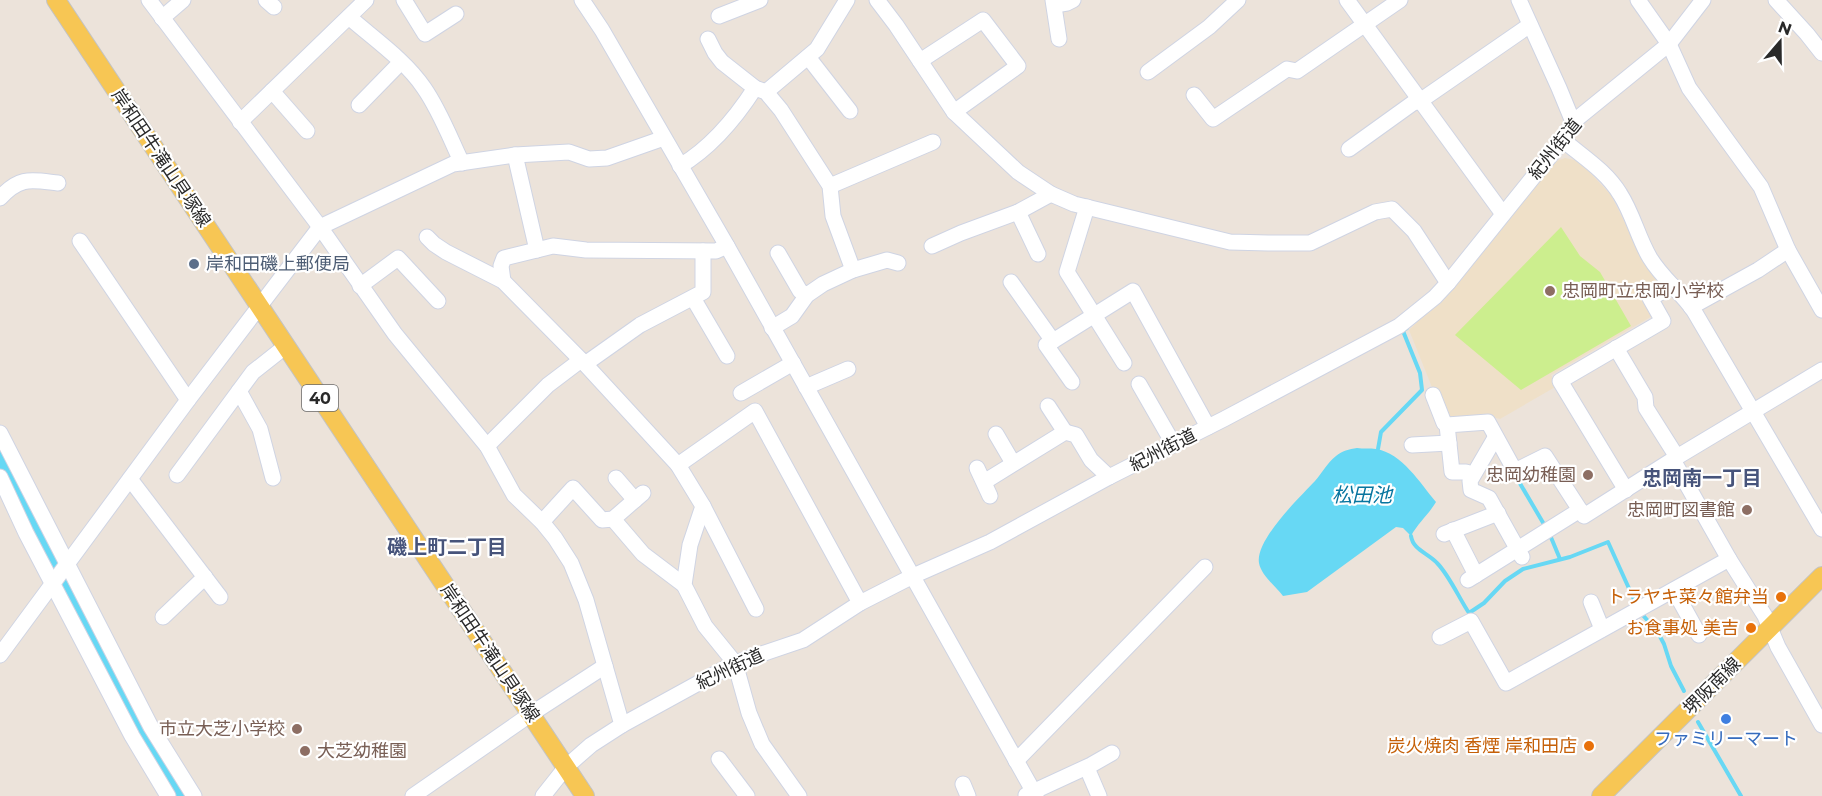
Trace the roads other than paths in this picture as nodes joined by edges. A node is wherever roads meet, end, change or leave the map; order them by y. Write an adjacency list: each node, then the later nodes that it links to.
1 (56, 0): 77 (main road, 岸和田牛滝山貝塚線 / 40)
2 (149, 0): 22 (street)
3 (183, 0): 22 (street)
4 (366, 0): 20 (street)
5 (404, 0): 19 (street)
6 (582, 0): 43 (street)
7 (759, 0): 21 (street)
8 (847, 0): 29 (street)
9 (877, 0): 30 (street)
10 (1073, 0): 18 (street)
11 (1238, 0): 32 (street)
12 (1347, 0): 23 (street)
13 (1400, 0): 23 (street)
14 (1519, 0): 24 (street)
15 (1638, 0): 27 (street)
16 (1703, 0): 27 (street, 紀州街道)
17 (1776, 0): 28 (street)
18 (1054, 2): 26 (street)
19 (456, 14)
20 (349, 16): 31 (street); 34 (street)
21 (719, 16)
22 (162, 18): 40 (street)
23 (1366, 24): 35 (street); 36 (street)
24 (1530, 25): 36 (street); 41 (street)
25 (708, 39): 33 (street)
26 (1059, 39)
27 (1669, 44): 41 (street, 紀州街道); 63 (street)
28 (1822, 53)
29 (808, 57): 33 (street); 38 (street)
30 (920, 61): 39 (street); 39 (street)
31 (400, 63): 37 (street); 48 (street)
32 (1148, 72)
33 (761, 90): 49 (street); 51 (street)
34 (272, 91): 40 (street); 42 (street)
35 (1194, 95)
36 (1420, 101): 46 (street); 56 (street)
37 (359, 105)
38 (850, 111)
39 (954, 112): 52 (street)
40 (240, 122): 57 (street)
41 (1572, 122): 44 (street, 紀州街道)
42 (307, 131)
43 (664, 138): 47 (street); 49 (street)
44 (1563, 140): 56 (street, 紀州街道); 73 (street)
45 (933, 142): 51 (street)
46 (1349, 149)
47 (515, 155): 48 (street); 62 (street)
48 (462, 163): 57 (street)
49 (680, 166): 60 (street)
50 (58, 183): 53 (street)
51 (830, 186): 68 (street)
52 (1051, 194): 54 (street); 55 (street)
53 (0, 198)
54 (1087, 207): 71 (street); 80 (street)
55 (1018, 212): 61 (street); 66 (street)
56 (1503, 214): 71 (street, 紀州街道)
57 (320, 227): 72 (street); 77 (street)
58 (427, 237): 69 (street)
59 (80, 241): 97 (street)
60 (727, 246): 64 (street); 81 (street)
61 (932, 246)
62 (537, 250): 64 (street); 69 (street)
63 (1788, 250): 78 (street); 79 (street)
64 (703, 251): 75 (street)
65 (778, 253): 74 (street)
66 (1038, 254)
67 (898, 263): 68 (street)
68 (853, 270): 74 (street)
69 (503, 281): 86 (street)
70 (1011, 282): 82 (street)
71 (1448, 283): 101 (street, 紀州街道)
72 (360, 286): 76 (street); 109 (street)
73 (1673, 286): 78 (street); 84 (street)
74 (807, 294): 81 (street)
75 (693, 297): 85 (street); 86 (street)
76 (438, 301)
77 (260, 307): 83 (main road, 岸和田牛滝山貝塚線 / 40); 97 (street)
78 (1691, 307): 99 (street)
79 (1822, 310)
80 (1094, 315): 82 (street); 88 (street); 101 (street)
81 (772, 328): 87 (street)
82 (1053, 341): 91 (street)
83 (286, 346): 94 (street); 149 (main road, 岸和田牛滝山貝塚線 / 40)
84 (1616, 348): 110 (street); 121 (street)
85 (727, 356)
86 (583, 362): 109 (street); 112 (street)
87 (793, 363): 93 (street); 95 (street)
88 (1124, 363)
89 (848, 369): 93 (street)
90 (1822, 370): 99 (street)
91 (1072, 382)
92 (1139, 384): 107 (street)
93 (806, 387): 132 (street)
94 (238, 391): 113 (street); 117 (street)
95 (741, 393)
96 (1433, 395): 100 (street)
97 (188, 400): 119 (street)
98 (1048, 406): 102 (street)
99 (1754, 411): 110 (street); 127 (street)
100 (1447, 425): 105 (street); 106 (street)
101 (1208, 427): 107 (street, 紀州街道)
102 (1065, 432): 111 (street); 116 (street)
103 (0, 433): 131 (street)
104 (996, 434): 111 (street)
105 (1495, 438): 114 (street); 123 (street)
106 (1449, 443): 108 (street); 114 (street)
107 (1174, 444): 116 (street, 紀州街道)
108 (1412, 445)
109 (487, 446): 126 (street)
110 (1675, 459): 121 (street); 129 (street)
111 (1013, 463): 120 (street)
112 (678, 465): 122 (street); 139 (street)
113 (177, 475)
114 (1473, 475): 124 (street)
115 (0, 477): 131 (street)
116 (1109, 477): 132 (street, 紀州街道)
117 (273, 478)
118 (616, 478): 125 (street)
119 (130, 479): 131 (street); 134 (street)
120 (984, 482)
121 (1626, 490): 123 (street)
122 (703, 506): 135 (street); 140 (street)
123 (1580, 510): 128 (street)
124 (1498, 513): 128 (street); 128 (street)
125 (613, 519): 126 (street); 135 (street)
126 (542, 522): 148 (street)
127 (1822, 529)
128 (1520, 554)
129 (1729, 559): 136 (street); 143 (street)
130 (1205, 567): 154 (street)
131 (60, 575): 146 (street); 157 (street); 160 (street)
132 (912, 576): 139 (street, 紀州街道); 154 (street)
133 (1822, 576): 143 (main road, 堺阪南線)
134 (205, 577): 137 (street); 141 (street)
135 (684, 585): 147 (street)
136 (1674, 590): 142 (street); 144 (street)
137 (220, 597)
138 (1591, 602): 142 (street)
139 (860, 603): 147 (street, 紀州街道)
140 (756, 609)
141 (163, 617)
142 (1602, 629): 145 (street)
143 (1769, 629): 151 (street); 166 (main road, 堺阪南線)
144 (1699, 635)
145 (1440, 637)
146 (3, 644)
147 (735, 663): 150 (street, 紀州街道); 159 (street)
148 (605, 666): 149 (street); 150 (street)
149 (531, 714): 155 (main road, 岸和田牛滝山貝塚線 / 40); 161 (street)
150 (622, 725): 155 (street, 紀州街道)
151 (1822, 725)
152 (1112, 753): 156 (street)
153 (719, 759): 164 (street)
154 (1016, 760): 158 (street)
155 (566, 767): 162 (street, 紀州街道); 163 (main road, 岸和田牛滝山貝塚線 / 40)
156 (1086, 768): 158 (street); 165 (street)
157 (162, 793)
158 (1031, 794)
159 (796, 795)
160 (194, 796)
161 (412, 796)
162 (543, 796)
163 (585, 796)
164 (747, 796)
165 (1099, 796)
166 (1601, 796)

